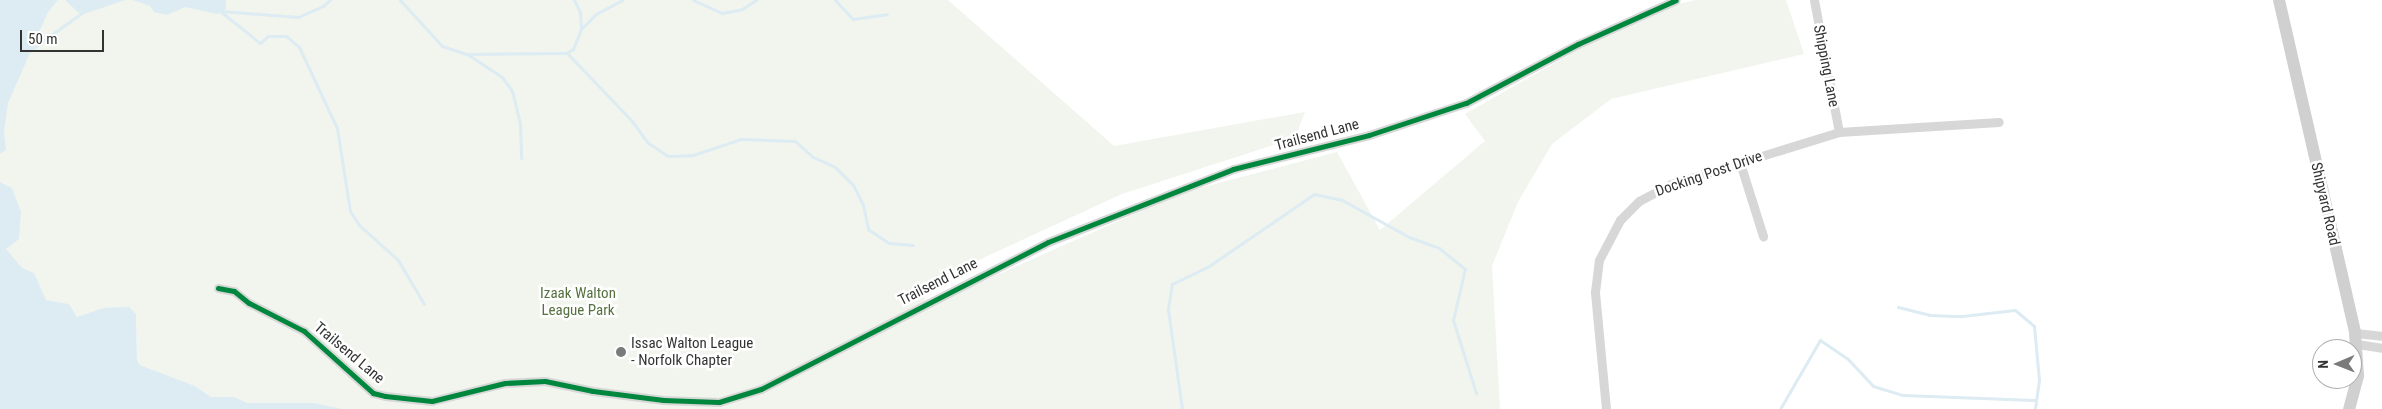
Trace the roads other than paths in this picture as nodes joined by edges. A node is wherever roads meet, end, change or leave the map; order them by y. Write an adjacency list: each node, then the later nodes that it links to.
1 (1676, 0): 8 (street, Trailsend Lane)
2 (1814, 0): 5 (street, Shipping Lane)
3 (2280, 0): 10 (street, Shipyard Road)
4 (1998, 122): 5 (street, Docking Post Drive)
5 (1840, 132): 6 (street, Docking Post Drive)
6 (1740, 163): 7 (street); 14 (street, Docking Post Drive)
7 (1763, 236)
8 (218, 288)
9 (2382, 336): 10 (street)
10 (2356, 339)
11 (2362, 341): 12 (street)
12 (2382, 348)
13 (2354, 389): 15 (street, Shipyard Road)
14 (1606, 409)
15 (2349, 409)

